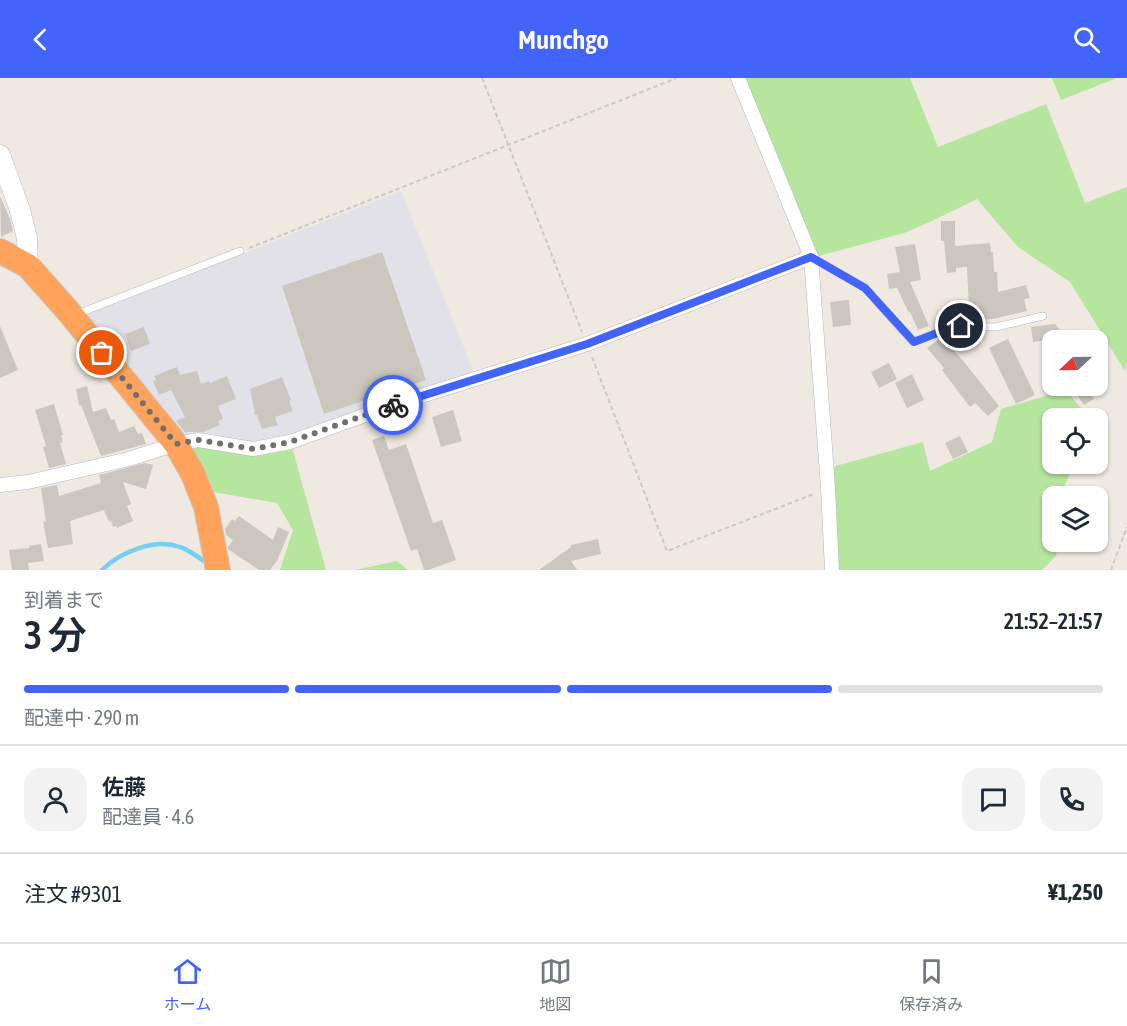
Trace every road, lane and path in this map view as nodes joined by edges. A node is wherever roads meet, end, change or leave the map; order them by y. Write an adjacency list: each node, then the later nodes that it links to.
1 (482, 78): 4 (path)
2 (677, 78): 4 (path)
3 (738, 78): 8 (street)
4 (509, 145): 7 (path); 12 (path)
5 (0, 155): 9 (street)
6 (0, 251): 9 (highway)
7 (240, 251): 10 (lane)
8 (811, 257): 11 (lane); 12 (street); 15 (street)
9 (28, 266): 10 (highway)
10 (72, 316): 13 (highway)
11 (1042, 316)
12 (587, 344): 13 (street); 15 (path)
13 (176, 444): 14 (street); 17 (highway)
14 (0, 485)
15 (828, 488): 18 (street)
16 (1127, 527): 19 (path)
17 (216, 560)
18 (832, 570)
19 (1111, 570)

